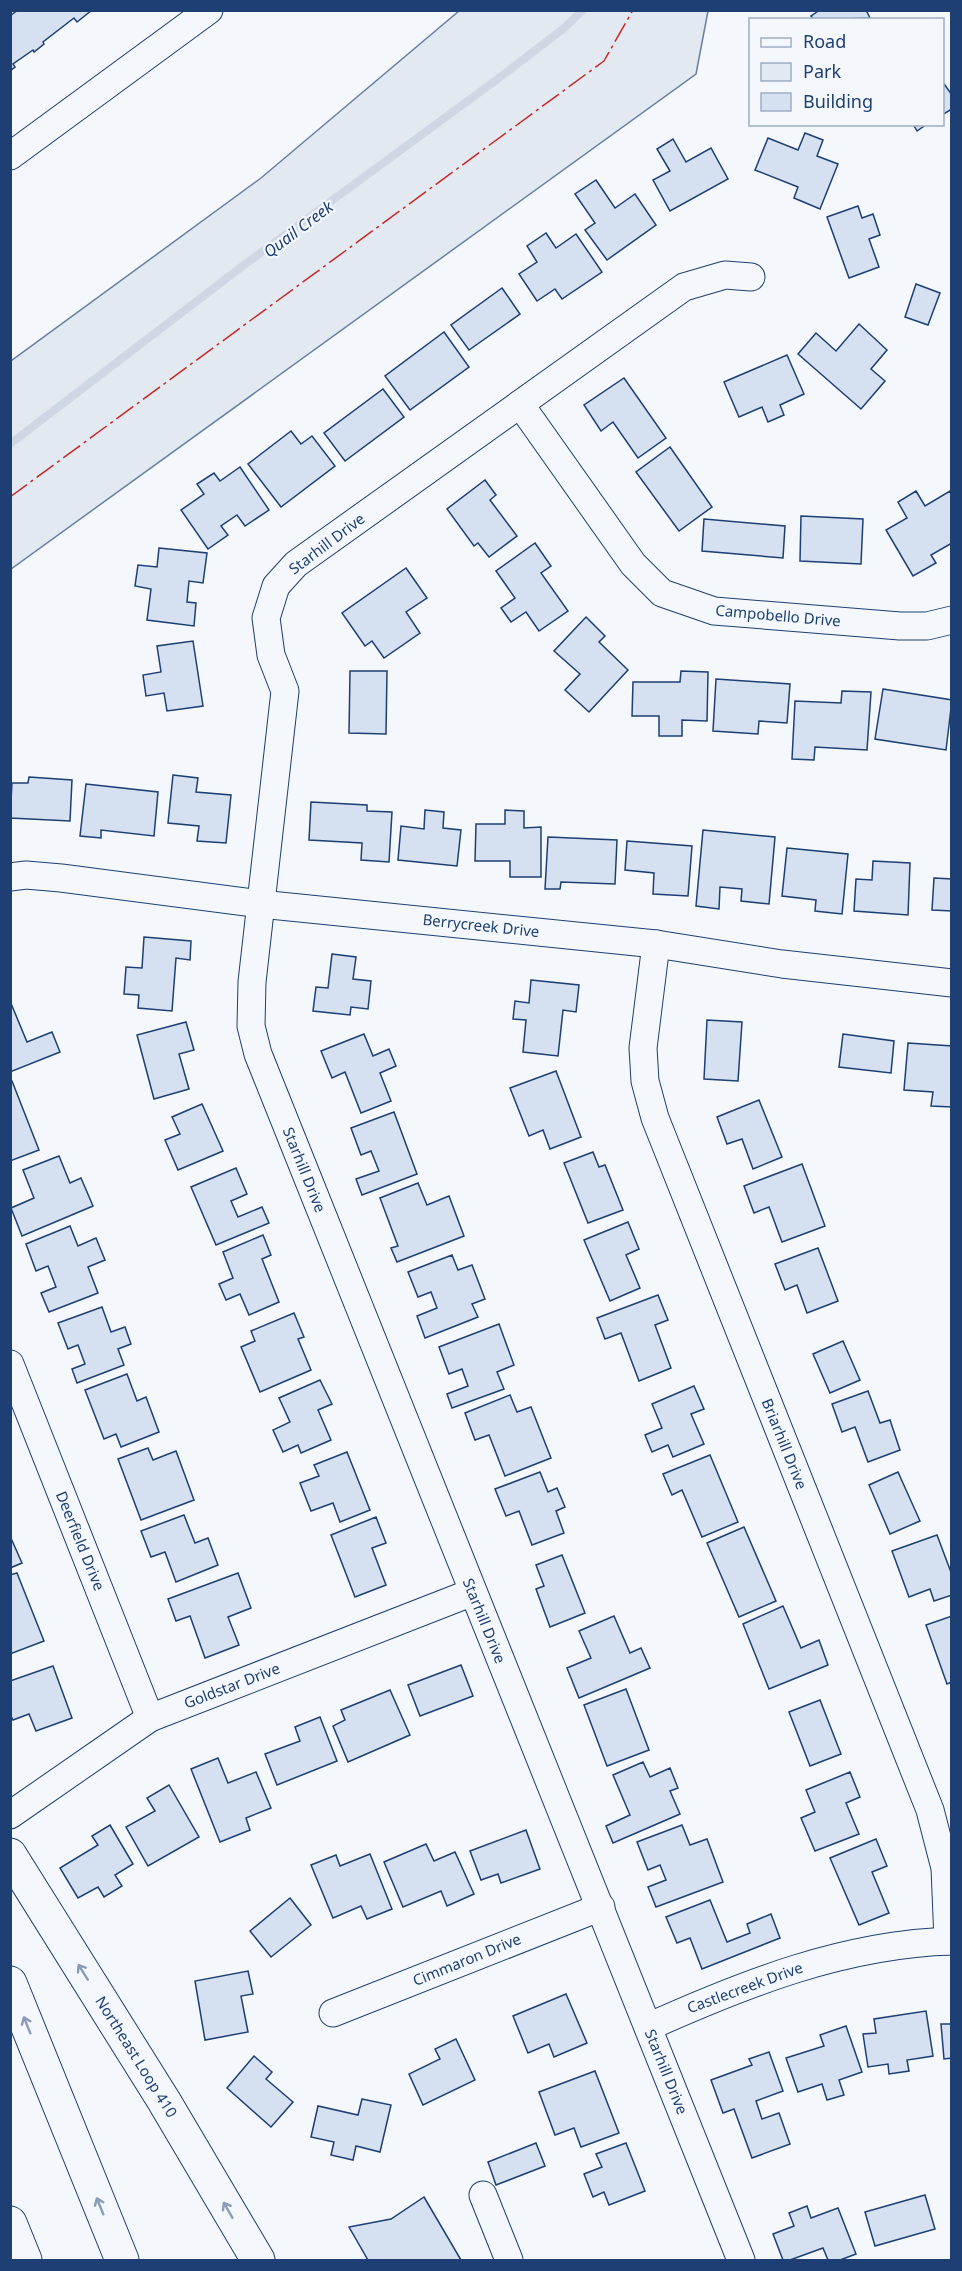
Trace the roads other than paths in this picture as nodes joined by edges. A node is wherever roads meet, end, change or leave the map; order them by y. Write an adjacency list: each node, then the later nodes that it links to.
1 (195, 15): 2 (street)
2 (10, 156)
3 (751, 277): 4 (street, Starhill Drive)
4 (520, 404): 5 (street, Campobello Drive); 7 (street, Starhill Drive)
5 (951, 620)
6 (10, 877): 7 (street, Berrycreek Drive)
7 (260, 904): 8 (street, Berrycreek Drive); 11 (street, Starhill Drive)
8 (656, 944): 9 (street, Berrycreek Drive); 16 (street, Briarhill Drive)
9 (951, 983)
10 (10, 1364): 12 (street, Deerfield Drive)
11 (472, 1593): 12 (street, Goldstar Drive); 15 (street, Starhill Drive)
12 (150, 1718): 13 (street, Goldstar Drive)
13 (10, 1815)
14 (10, 1855): 24 (main road, Northeast Loop 410, one-way to 14)
15 (601, 1907): 18 (street, Cimmaron Drive); 19 (street, Starhill Drive)
16 (950, 1941): 19 (street, Castlecreek Drive)
17 (10, 1983): 23 (main road, one-way to 17)
18 (333, 2013)
19 (648, 2027): 26 (street, Starhill Drive)
20 (483, 2195): 25 (street)
21 (10, 2223): 22 (main road)
22 (25, 2260)
23 (122, 2260)
24 (258, 2260)
25 (509, 2260)
26 (741, 2260)

